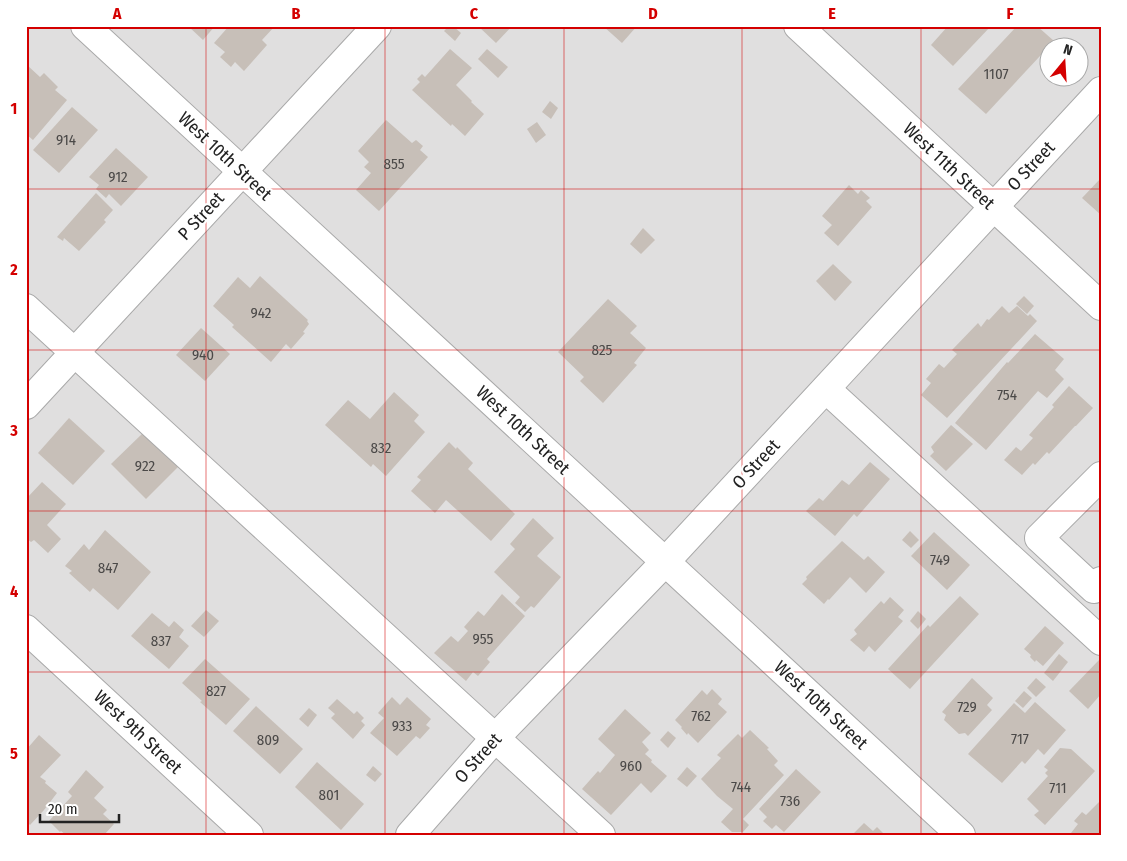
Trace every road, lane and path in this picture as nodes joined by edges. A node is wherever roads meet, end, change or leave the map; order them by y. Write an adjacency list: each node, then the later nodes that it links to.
1 (85, 26): 5 (street, West 10th Street)
2 (377, 26): 5 (street, P Street)
3 (798, 26): 6 (street, West 11th Street)
4 (1101, 91): 6 (street, O Street)
5 (242, 172): 9 (street, P Street); 13 (street, West 10th Street)
6 (994, 207): 7 (street, West 11th Street); 10 (street, O Street)
7 (1101, 306)
8 (26, 308): 9 (street)
9 (75, 353): 11 (street, P Street); 17 (street)
10 (826, 389): 13 (street, O Street); 16 (street)
11 (26, 405)
12 (1101, 476): 14 (street)
13 (666, 562): 17 (street, O Street); 21 (street, West 10th Street)
14 (1101, 581)
15 (26, 629): 18 (street, West 9th Street)
16 (1101, 641)
17 (495, 738): 19 (street, O Street); 20 (street)
18 (249, 835)
19 (410, 835)
20 (601, 835)
21 (961, 835)

